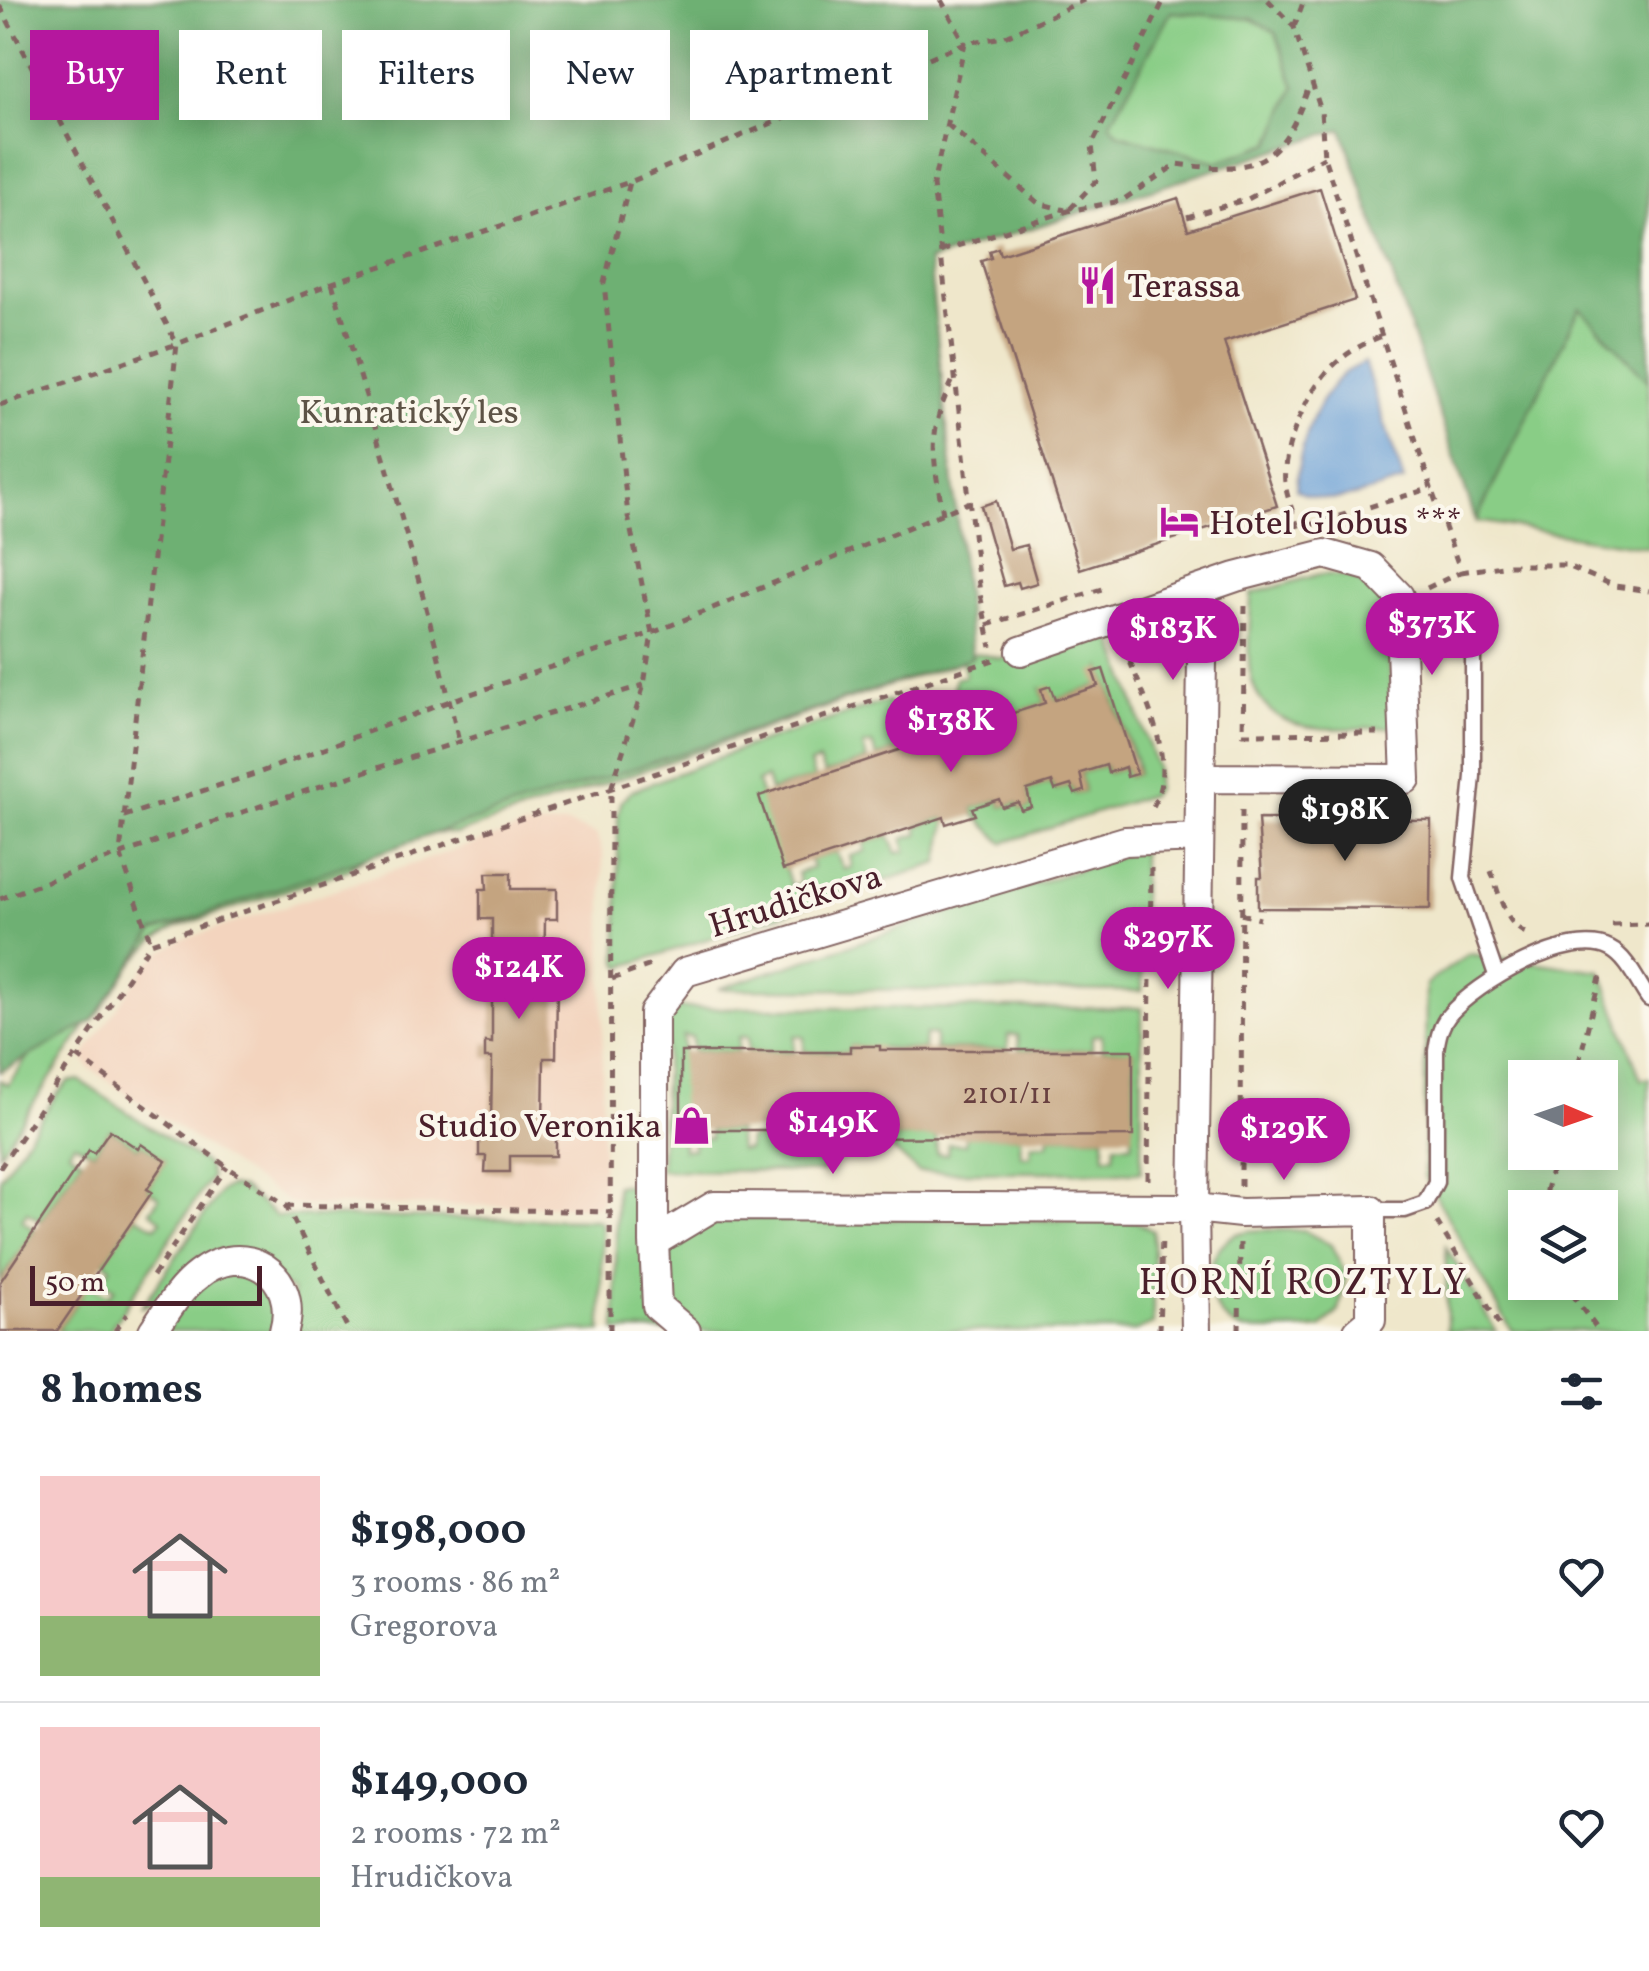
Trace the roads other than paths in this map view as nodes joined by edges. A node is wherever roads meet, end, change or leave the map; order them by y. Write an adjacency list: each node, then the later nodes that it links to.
1 (1203, 590): 3 (street); 4 (street); 4 (street)
2 (1473, 619): 6 (lane)
3 (1021, 651)
4 (1200, 778): 5 (street)
5 (1199, 838): 8 (street); 10 (street, Hrudičkova)
6 (1496, 976): 7 (lane); 9 (lane)
7 (1649, 999)
8 (1194, 1208): 9 (street); 10 (street); 14 (street)
9 (1370, 1210): 15 (street)
10 (654, 1242): 13 (street, Hrudičkova)
11 (152, 1331): 12 (street)
12 (284, 1331)
13 (686, 1331)
14 (1196, 1331)
15 (1358, 1331)

